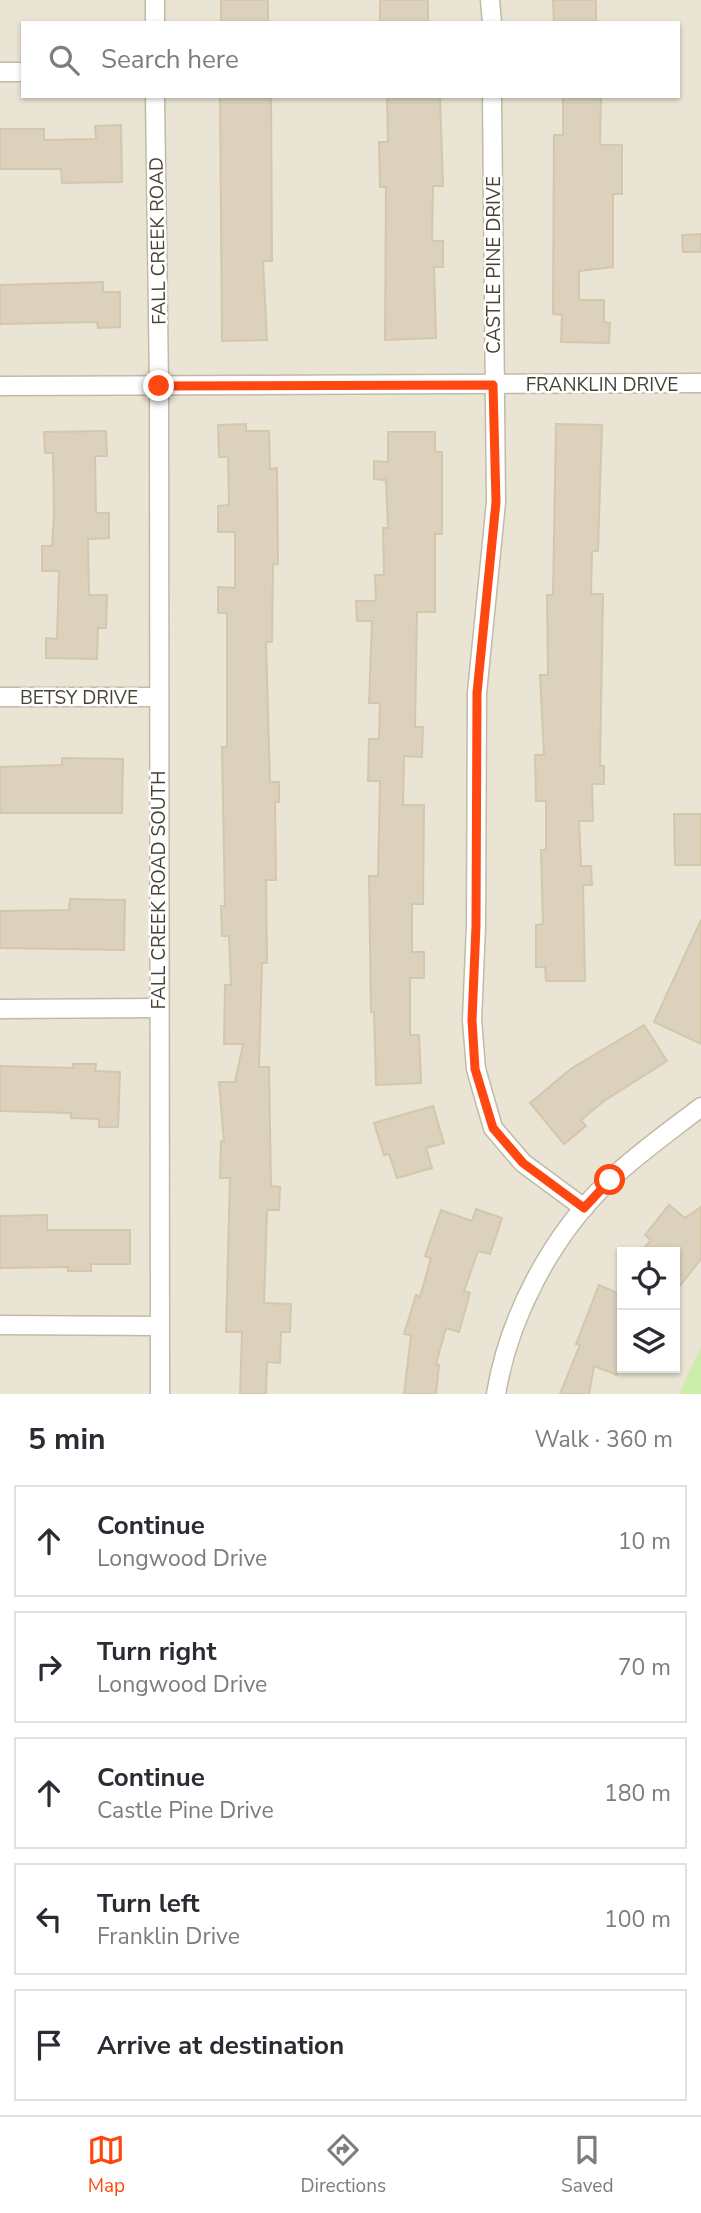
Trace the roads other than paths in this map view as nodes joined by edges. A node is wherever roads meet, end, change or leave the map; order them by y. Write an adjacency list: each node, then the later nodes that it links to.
1 (155, 0): 3 (street)
2 (491, 0): 4 (street)
3 (155, 21)
4 (492, 21)
5 (0, 72): 6 (street)
6 (21, 72)
7 (155, 98): 12 (street, FALL CREEK ROAD)
8 (492, 98): 10 (street, CASTLE PINE DRIVE)
9 (701, 383): 10 (street, FRANKLIN DRIVE)
10 (493, 385): 12 (street, FRANKLIN DRIVE); 18 (street, CASTLE PINE DRIVE)
11 (0, 386): 12 (street, FRANKLIN DRIVE)
12 (159, 386): 14 (street, FALL CREEK ROAD SOUTH)
13 (0, 697): 14 (street, BETSY DRIVE)
14 (158, 697): 15 (street, FALL CREEK ROAD SOUTH)
15 (159, 1008): 16 (street); 20 (street, FALL CREEK ROAD SOUTH)
16 (0, 1009)
17 (701, 1107): 18 (street)
18 (584, 1208): 22 (street)
19 (0, 1325): 20 (street)
20 (159, 1326): 21 (street, FALL CREEK ROAD SOUTH)
21 (160, 1394)
22 (496, 1394)

